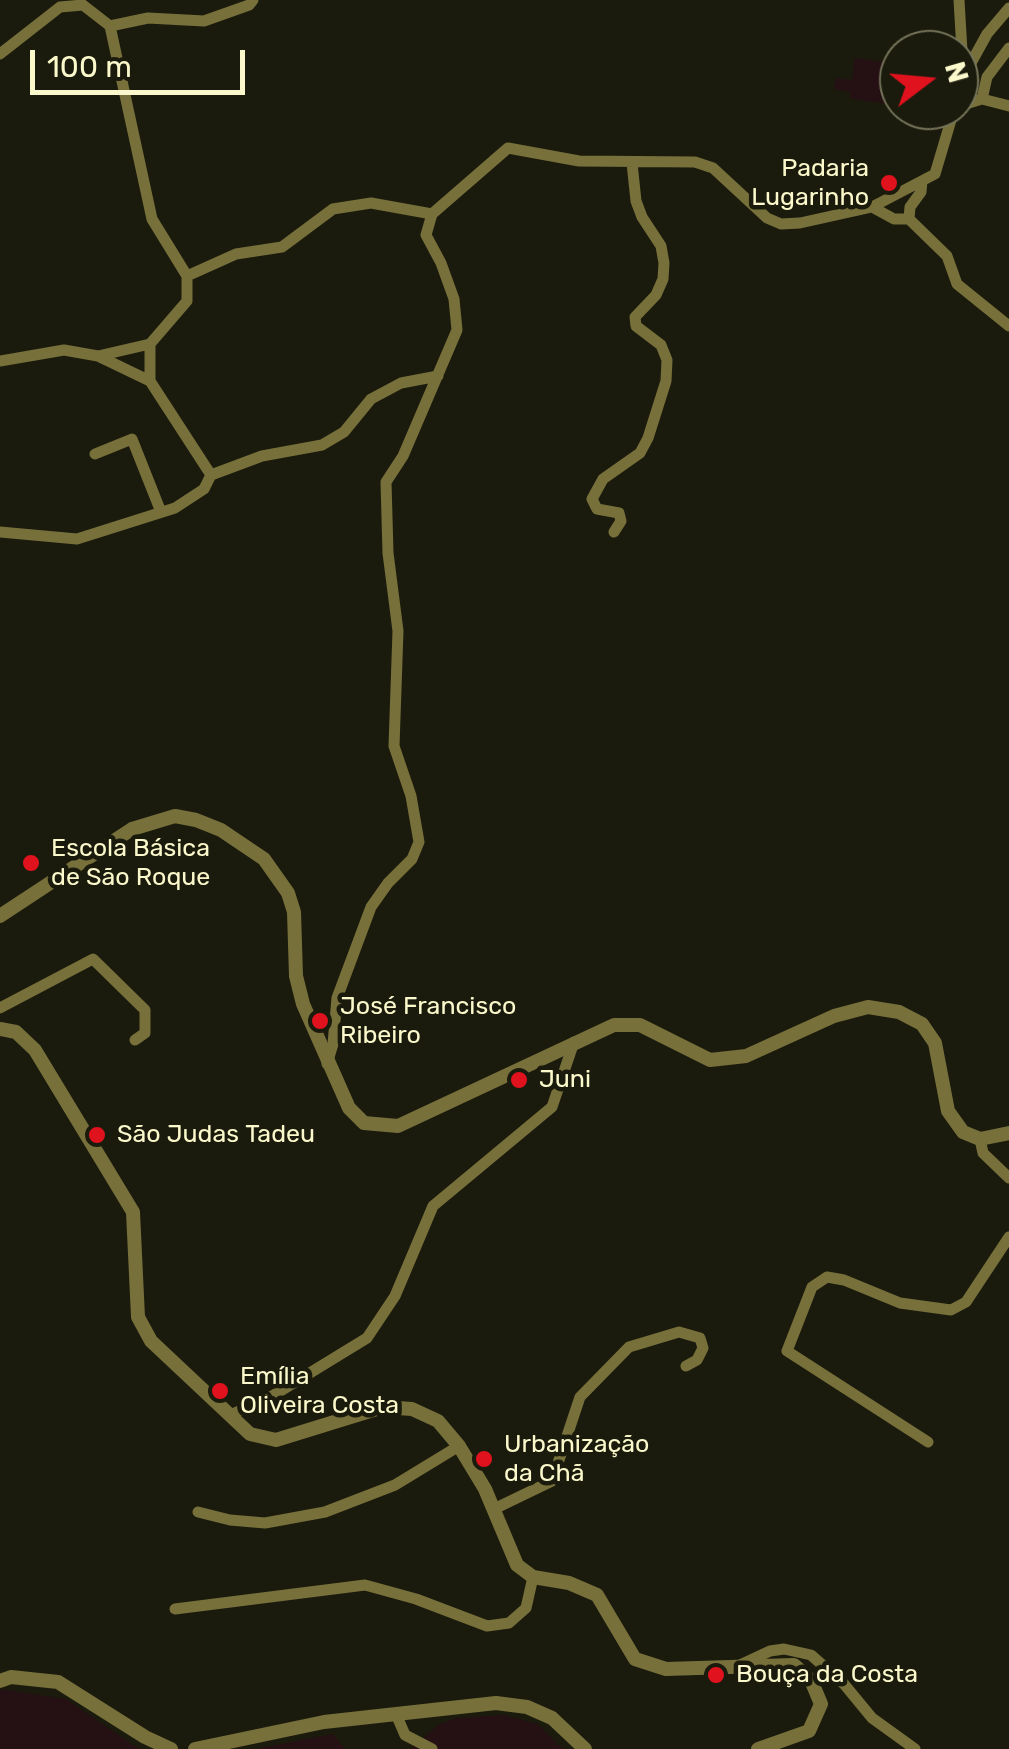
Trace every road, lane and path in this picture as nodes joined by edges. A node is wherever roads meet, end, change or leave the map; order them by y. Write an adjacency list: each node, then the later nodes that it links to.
1 (254, 0): 4 (street)
2 (958, 4): 5 (street)
3 (1009, 8): 6 (street)
4 (110, 26): 8 (street); 18 (street)
5 (960, 30)
6 (979, 48)
7 (1009, 48): 9 (street)
8 (0, 54)
9 (982, 99): 10 (street); 11 (street)
10 (979, 100)
11 (1009, 106)
12 (950, 130): 14 (street)
13 (632, 163): 15 (street); 16 (street); 29 (street)
14 (922, 181): 15 (street); 17 (street)
15 (872, 207): 17 (street)
16 (432, 214): 18 (street); 23 (street)
17 (909, 219): 19 (street)
18 (186, 276): 20 (street)
19 (1009, 326)
20 (150, 344): 21 (street); 24 (street)
21 (98, 356): 22 (street); 24 (street)
22 (0, 362)
23 (438, 376): 26 (street); 35 (street)
24 (150, 380): 26 (street)
25 (95, 454): 27 (street)
26 (211, 475): 27 (street)
27 (161, 512): 28 (street)
28 (0, 532)
29 (614, 532)
30 (0, 916): 35 (street)
31 (0, 1008): 33 (street)
32 (0, 1029): 41 (street)
33 (135, 1040)
34 (574, 1042): 35 (street); 37 (street); 41 (street)
35 (327, 1064)
36 (1009, 1134): 37 (street)
37 (980, 1139): 38 (street)
38 (1009, 1178)
39 (1009, 1238): 42 (street)
40 (686, 1366): 44 (street)
41 (230, 1415): 43 (street)
42 (928, 1442)
43 (460, 1446): 44 (street); 45 (street)
44 (494, 1509): 46 (street)
45 (198, 1512)
46 (532, 1577): 47 (street); 48 (street)
47 (175, 1609)
48 (739, 1666): 55 (street); 56 (street)
49 (0, 1681): 51 (street)
50 (396, 1714): 52 (street); 53 (street); 54 (street)
51 (171, 1749)
52 (196, 1749)
53 (432, 1749)
54 (585, 1749)
55 (758, 1749)
56 (915, 1749)

